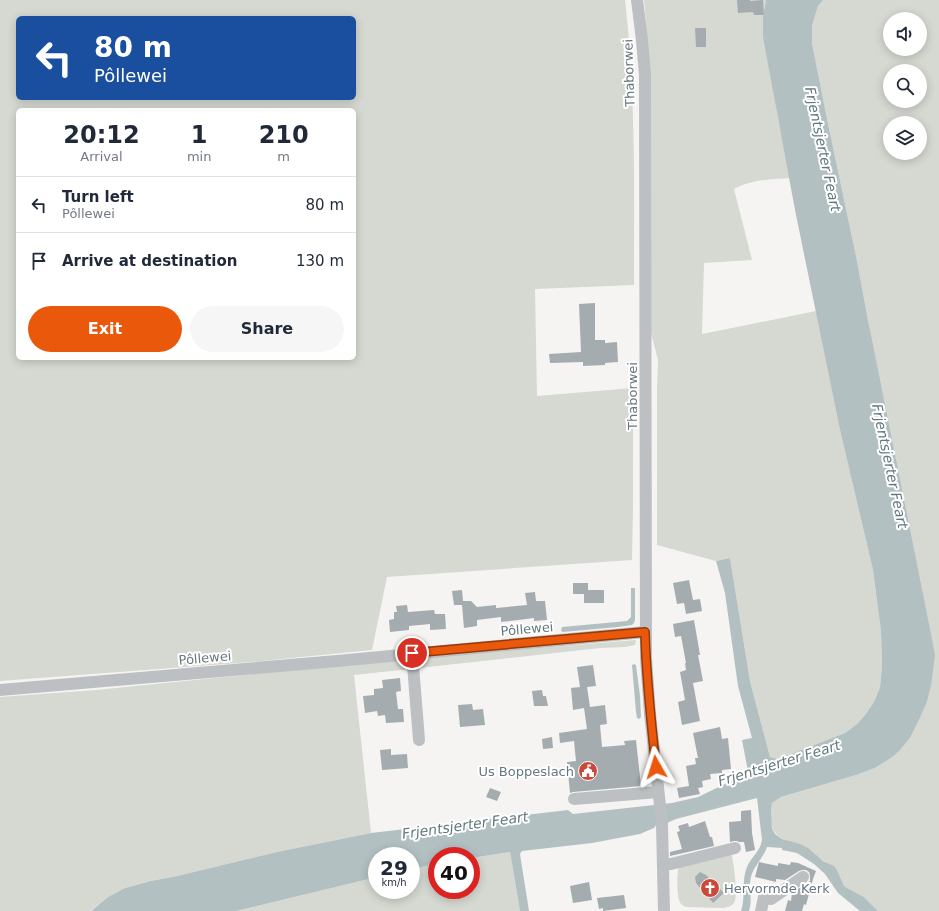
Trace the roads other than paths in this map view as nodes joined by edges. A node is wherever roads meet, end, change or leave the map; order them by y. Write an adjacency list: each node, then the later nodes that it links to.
1 (637, 0): 2 (street, Thaborwei)
2 (645, 632): 3 (street, Pôllewei); 6 (street, Thaborwei)
3 (412, 653): 4 (street, Pôllewei); 5 (street)
4 (0, 690)
5 (419, 740)
6 (659, 798): 7 (street); 9 (street, Thaborwei)
7 (574, 799)
8 (735, 848): 9 (street)
9 (664, 864): 11 (street, Thaborwei)
10 (803, 877): 12 (street)
11 (664, 911)
12 (761, 911)

